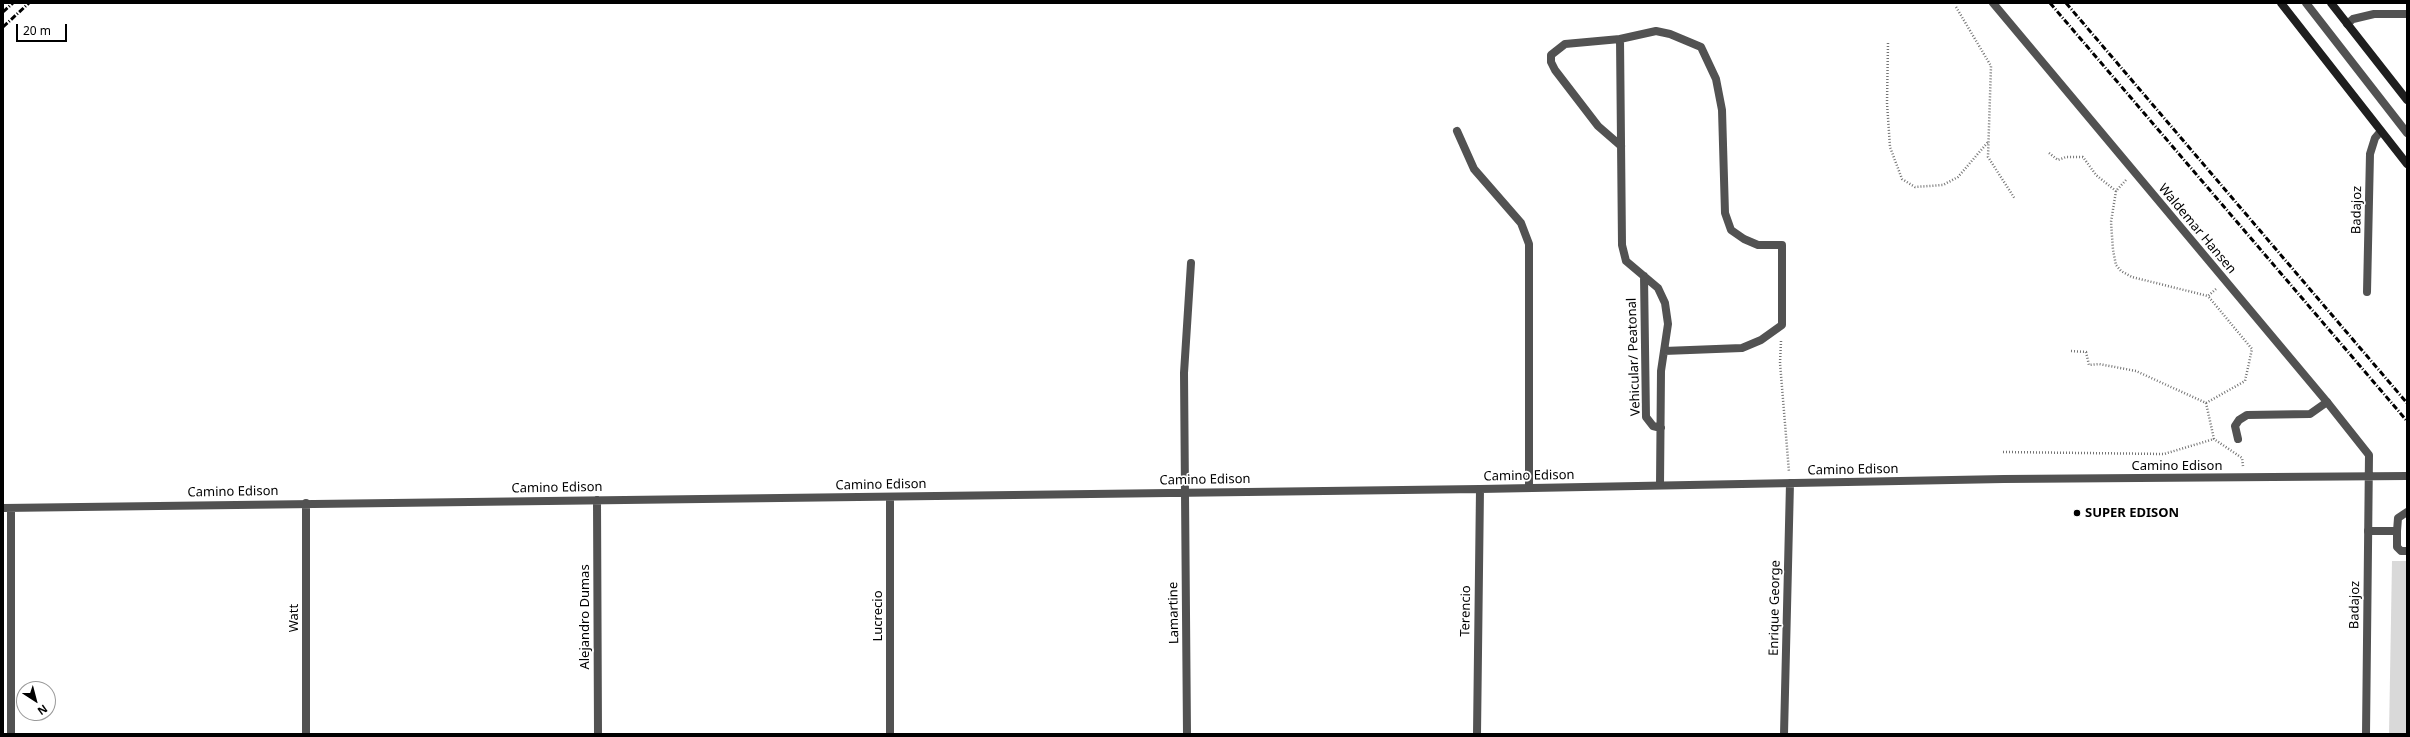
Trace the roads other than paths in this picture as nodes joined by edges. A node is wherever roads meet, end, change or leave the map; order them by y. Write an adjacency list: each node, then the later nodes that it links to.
1 (1993, 3): 18 (street, Waldemar Hansen)
2 (2281, 3): 10 (main road)
3 (2306, 3): 11 (street)
4 (2331, 3): 6 (main road)
5 (2407, 14): 6 (street)
6 (2347, 24): 8 (main road)
7 (1620, 39): 12 (street, Vehicular/ Peatonal); 12 (street); 17 (street)
8 (2407, 100)
9 (1457, 131): 25 (street)
10 (2381, 131): 13 (main road); 16 (street, Badajoz)
11 (2407, 133)
12 (1621, 146): 15 (street, Vehicular/ Peatonal)
13 (2407, 164)
14 (1190, 263): 27 (street, Lamartine)
15 (1644, 276): 17 (street, Vehicular/ Peatonal); 19 (street, Vehicular/ Peatonal)
16 (2367, 292)
17 (1664, 351): 19 (street, Vehicular/ Peatonal)
18 (2327, 402): 20 (street); 21 (street, Waldemar Hansen)
19 (1661, 428): 24 (street, Vehicular/ Peatonal)
20 (2238, 439)
21 (2370, 476): 22 (street, Camino Edison); 23 (street, Camino Edison); 33 (street, Badajoz)
22 (2407, 476)
23 (1790, 483): 24 (street, Camino Edison); 42 (street, Enrique George)
24 (1660, 485): 25 (street, Camino Edison)
25 (1529, 488): 26 (street, Camino Edison)
26 (1480, 489): 27 (street, Camino Edison); 41 (street, Terencio)
27 (1184, 492): 28 (street, Camino Edison); 40 (street, Lamartine)
28 (890, 497): 29 (street, Camino Edison); 39 (street, Lucrecio)
29 (597, 500): 30 (street, Camino Edison); 38 (street, Alejandro Dumas)
30 (306, 503): 31 (street, Camino Edison); 37 (street, Watt)
31 (7, 508): 36 (street)
32 (2407, 512): 34 (street)
33 (2368, 531): 34 (street); 43 (street, Badajoz)
34 (2397, 532): 35 (street)
35 (2407, 551)
36 (11, 734)
37 (306, 734)
38 (598, 734)
39 (890, 734)
40 (1187, 734)
41 (1477, 734)
42 (1784, 734)
43 (2366, 734)

